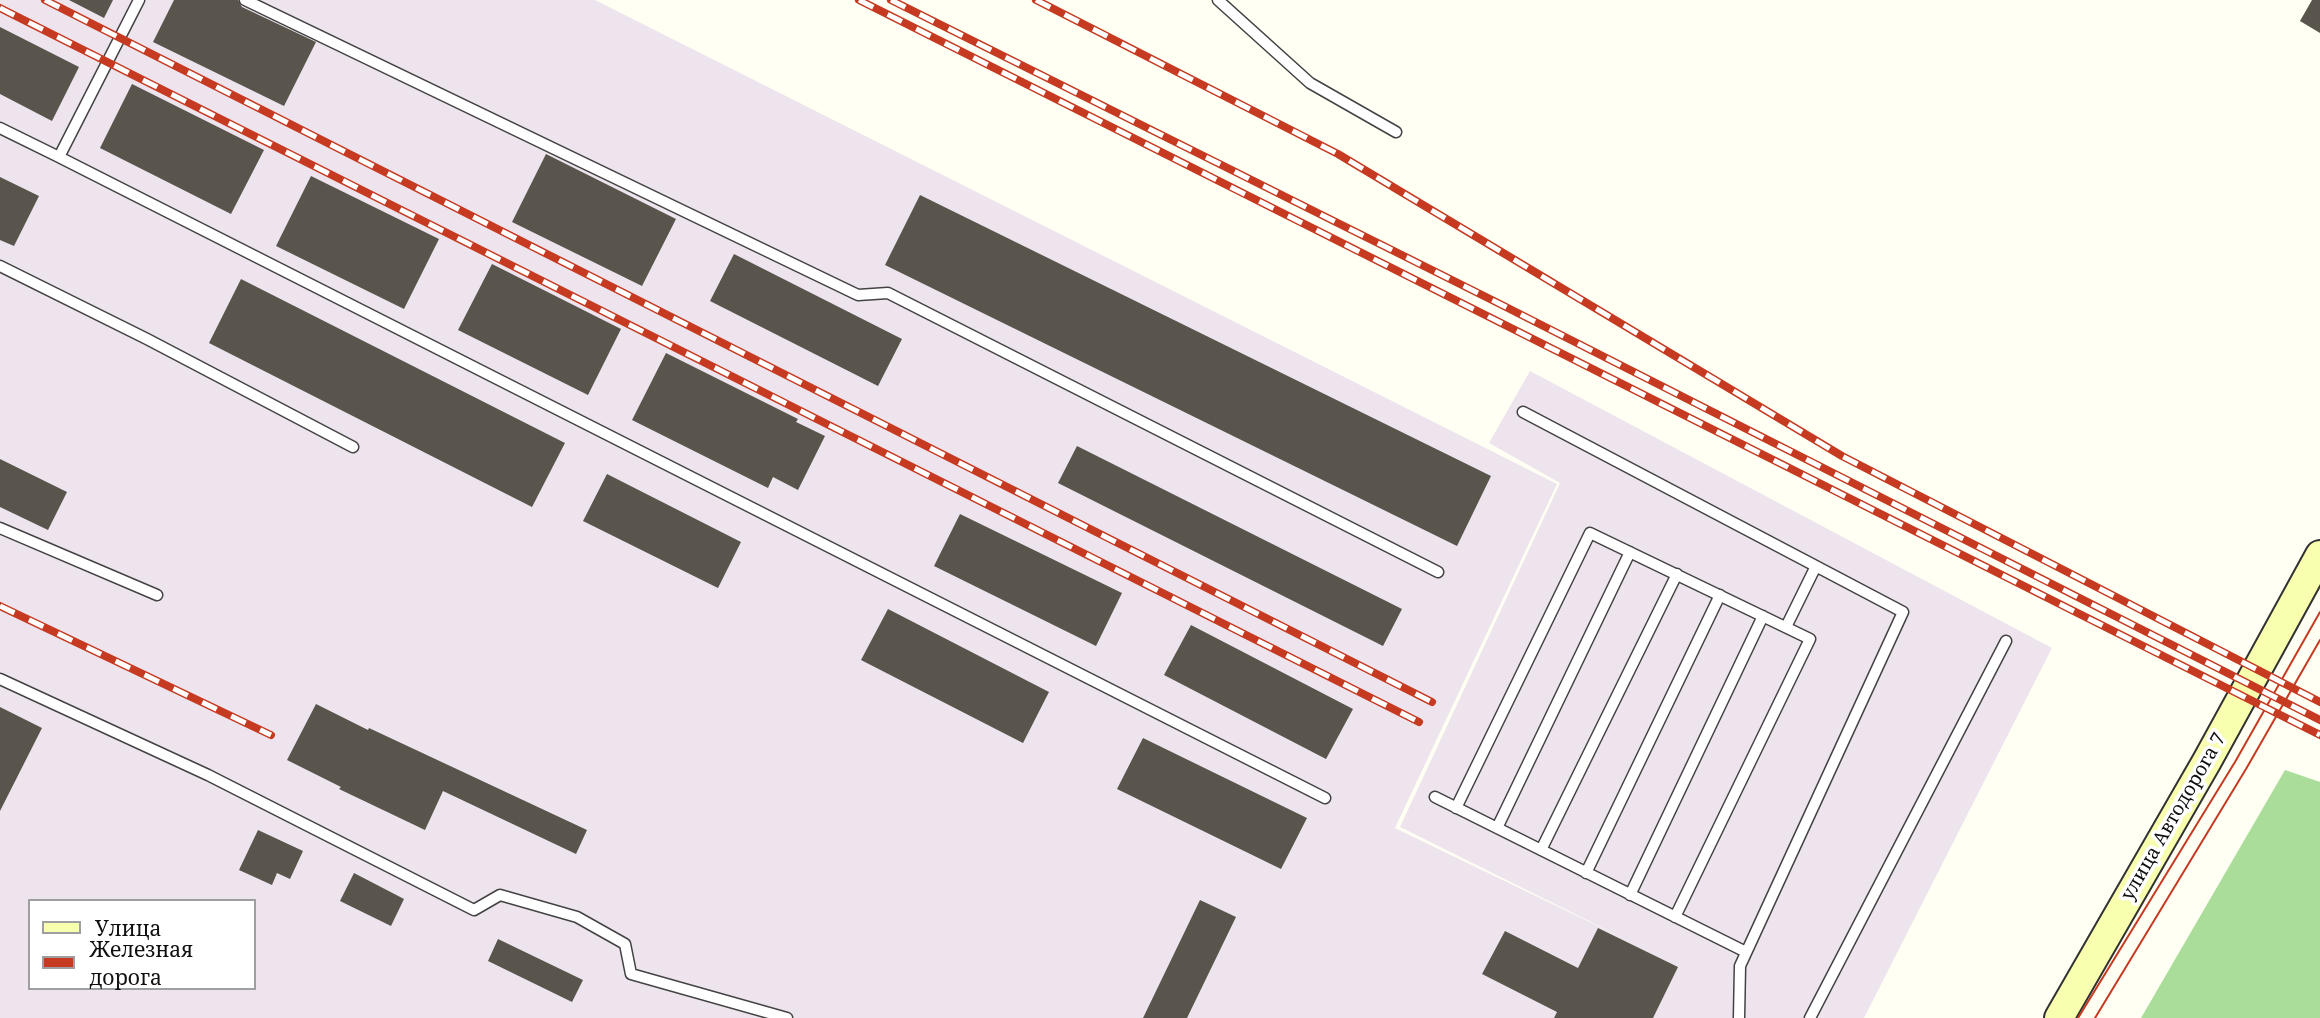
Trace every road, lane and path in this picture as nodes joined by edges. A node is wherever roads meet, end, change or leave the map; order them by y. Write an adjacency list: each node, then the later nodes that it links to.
1 (139, 0): 6 (lane)
2 (245, 0): 14 (lane)
3 (1218, 0): 5 (lane)
4 (0, 128): 6 (lane)
5 (1396, 132)
6 (59, 157): 22 (lane)
7 (0, 267): 9 (lane)
8 (1522, 412): 13 (lane)
9 (353, 447)
10 (0, 528): 16 (lane)
11 (1630, 552): 15 (lane); 24 (lane); 25 (lane)
12 (2320, 555): 34 (street, улица Автодорога 7)
13 (1815, 566): 19 (lane); 30 (lane)
14 (1438, 572)
15 (1677, 575): 17 (lane); 26 (lane)
16 (158, 594)
17 (1720, 595): 18 (lane); 27 (lane)
18 (1763, 616): 19 (lane); 28 (lane)
19 (1786, 627): 29 (lane)
20 (2006, 641): 33 (lane)
21 (0, 680): 31 (lane)
22 (1325, 797)
23 (1435, 797): 24 (lane)
24 (1456, 808): 25 (lane)
25 (1497, 828): 26 (lane)
26 (1541, 850): 27 (lane)
27 (1586, 873): 28 (lane)
28 (1630, 895): 29 (lane)
29 (1675, 917): 30 (lane)
30 (1746, 952): 32 (lane)
31 (787, 1018)
32 (1739, 1018)
33 (1810, 1018)
34 (2059, 1018)

